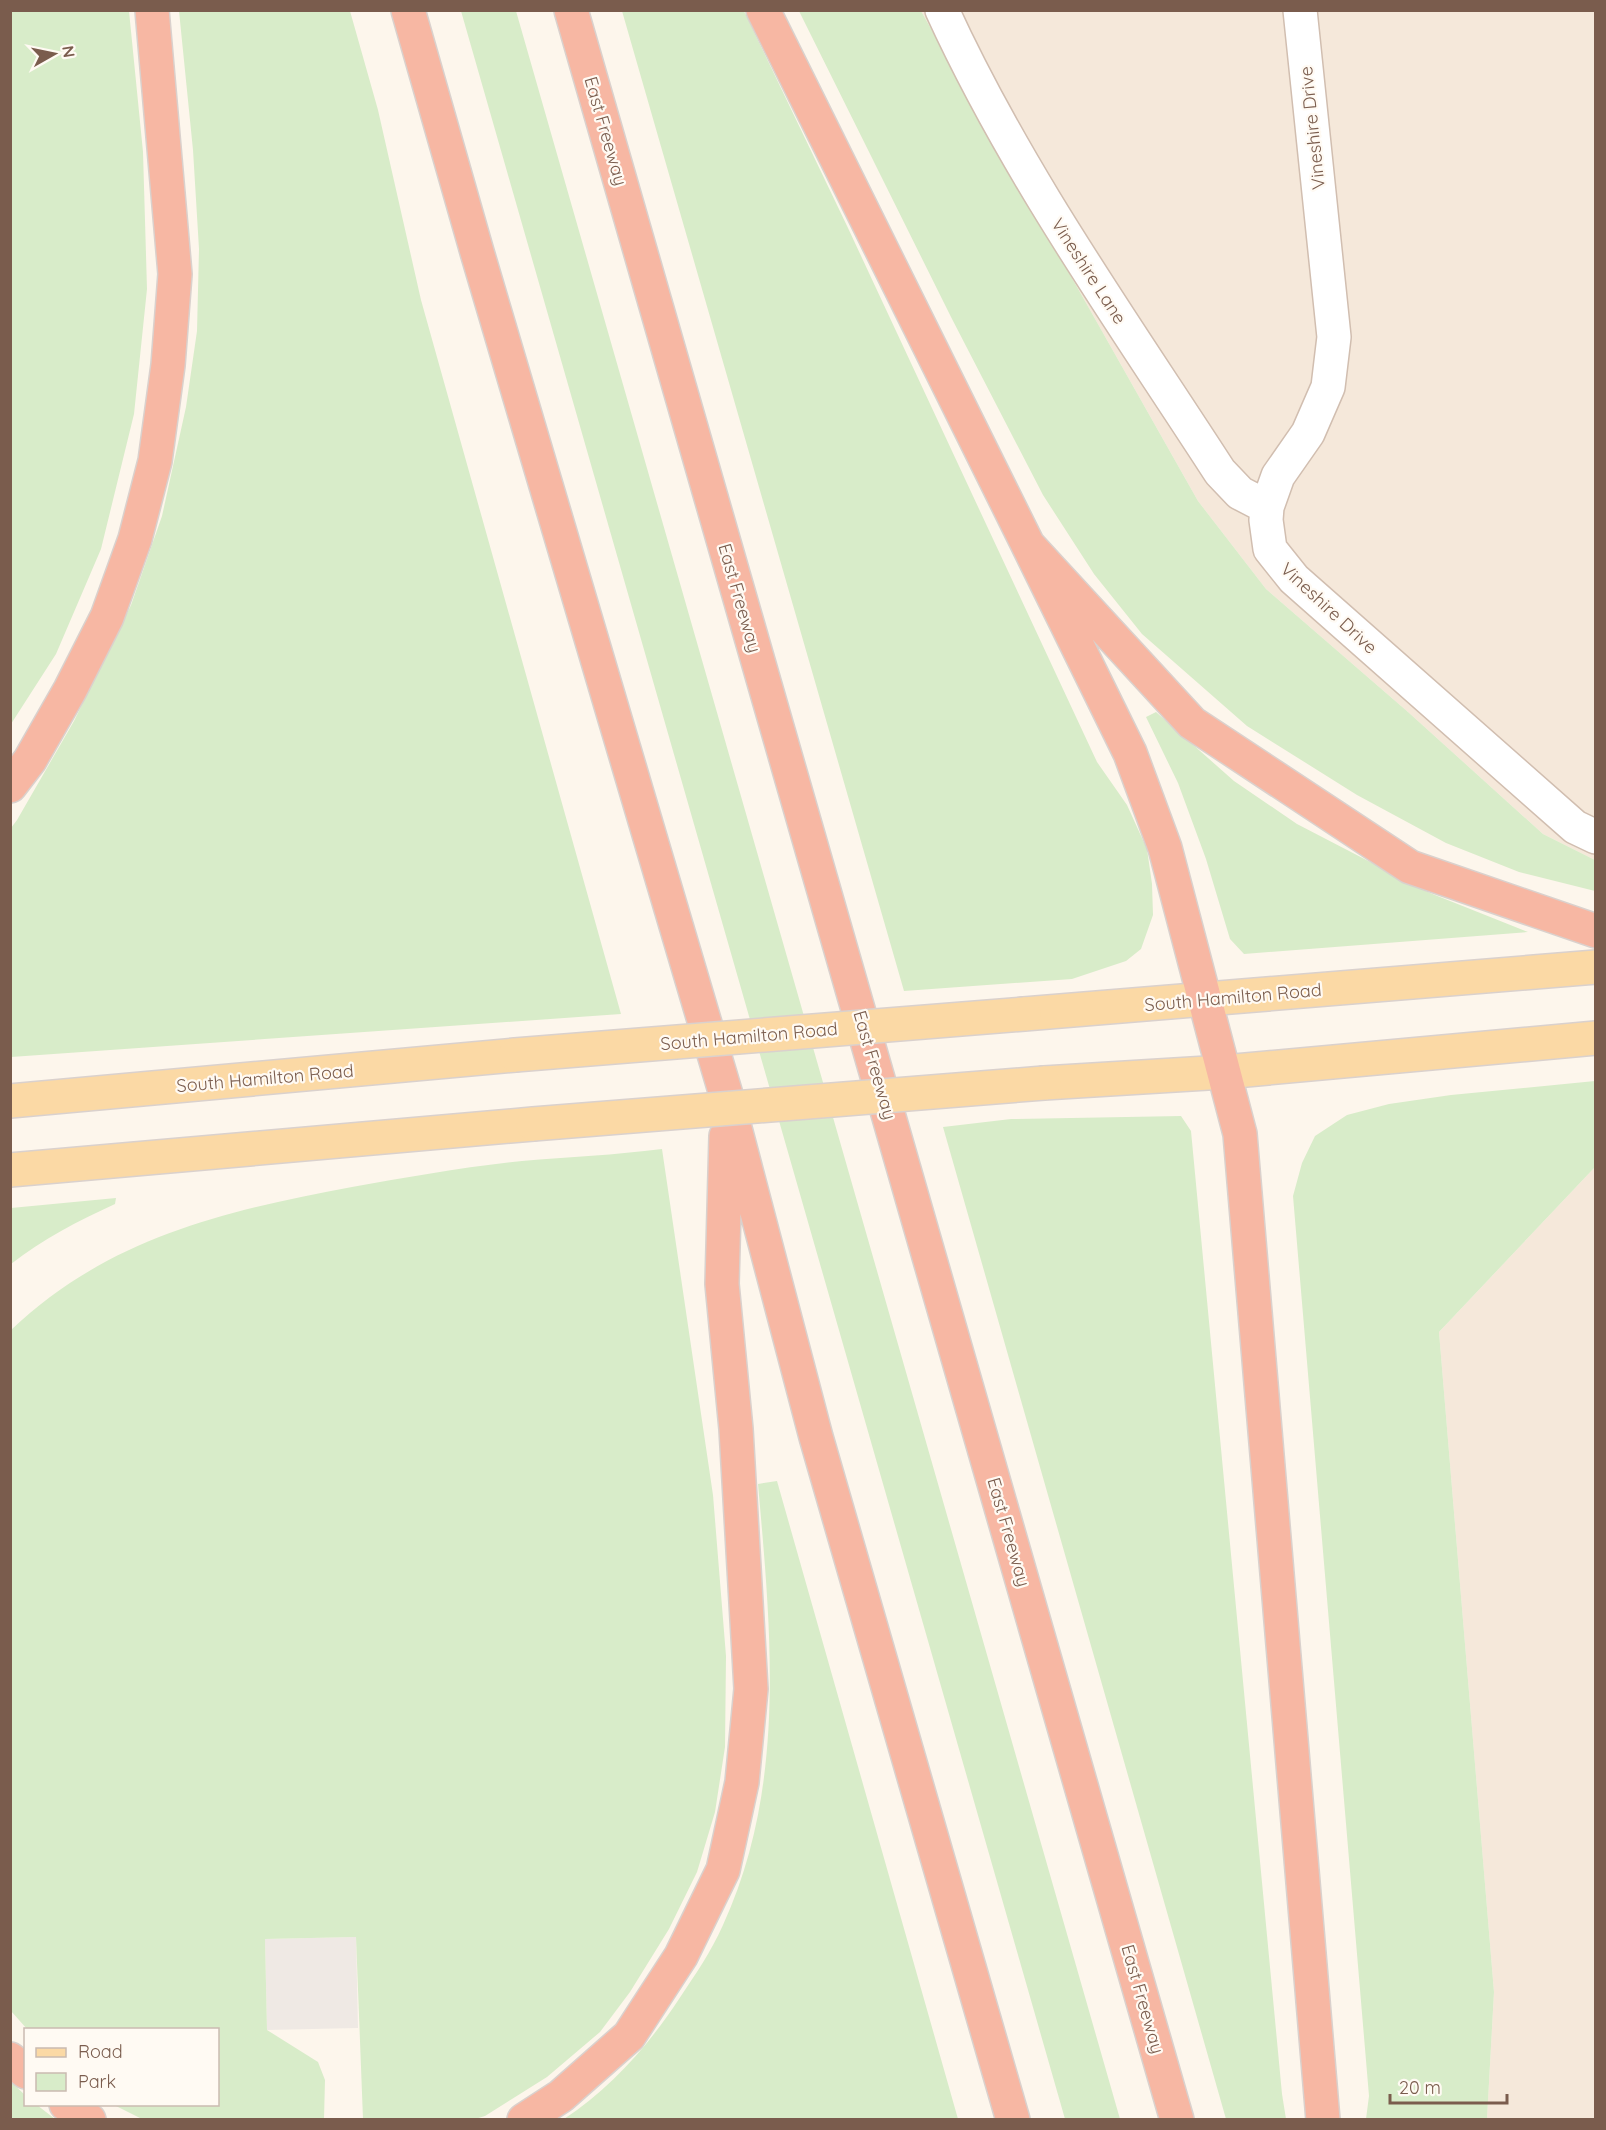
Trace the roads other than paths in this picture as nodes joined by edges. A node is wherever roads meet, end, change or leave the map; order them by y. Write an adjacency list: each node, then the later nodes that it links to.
1 (152, 10): 9 (highway)
2 (408, 10): 16 (highway)
3 (571, 10): 25 (highway, East Freeway)
4 (763, 10): 8 (highway)
5 (942, 10): 7 (street, Vineshire Lane)
6 (1300, 10): 7 (street, Vineshire Drive)
7 (1267, 507): 10 (street, Vineshire Drive)
8 (1028, 545): 11 (highway); 13 (highway)
9 (10, 786)
10 (1596, 837)
11 (1596, 931)
12 (1596, 967): 13 (main road, South Hamilton Road)
13 (1204, 1000): 15 (highway); 17 (main road, South Hamilton Road, bridge)
14 (1596, 1038): 15 (main road)
15 (1224, 1072): 18 (main road, bridge); 26 (highway)
16 (727, 1098): 23 (highway); 24 (highway)
17 (10, 1101)
18 (10, 1170)
19 (10, 2059): 20 (highway)
20 (24, 2070)
21 (69, 2106): 22 (highway)
22 (89, 2120)
23 (524, 2120)
24 (1013, 2120)
25 (1177, 2120)
26 (1323, 2120)

